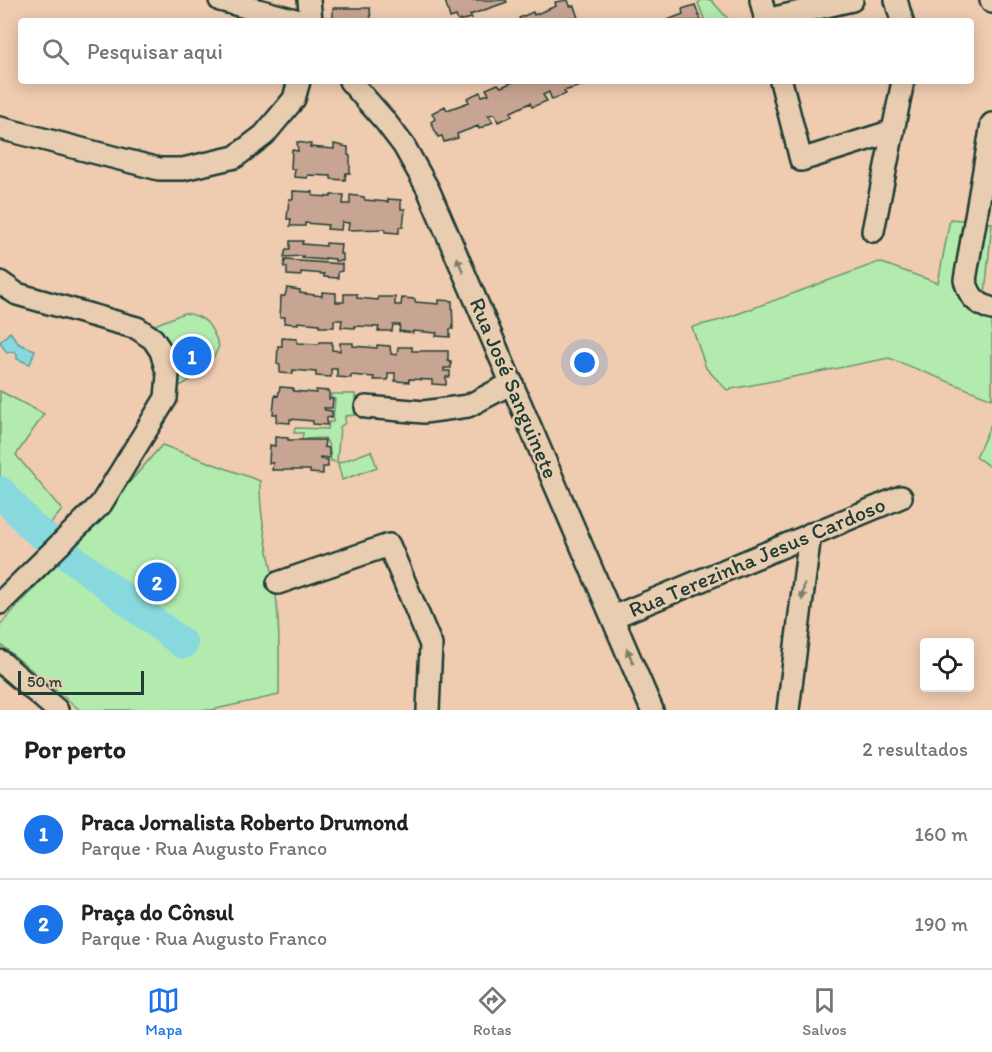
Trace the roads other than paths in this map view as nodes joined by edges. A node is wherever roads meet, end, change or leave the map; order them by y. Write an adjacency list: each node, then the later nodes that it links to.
1 (222, 0): 6 (street)
2 (309, 0): 7 (street)
3 (852, 0): 5 (street)
4 (896, 0): 8 (street)
5 (765, 14)
6 (288, 18)
7 (311, 18)
8 (901, 18)
9 (299, 84): 14 (street)
10 (353, 84): 19 (street, Rua José Sanguinete, one-way to 10)
11 (782, 84): 15 (street)
12 (902, 84): 15 (street)
13 (992, 124): 18 (street)
14 (0, 128)
15 (893, 131): 16 (street)
16 (873, 231)
17 (0, 282): 24 (street)
18 (992, 309)
19 (512, 383): 20 (street); 25 (street, Rua José Sanguinete)
20 (366, 407)
21 (901, 497): 22 (street, Rua Terezinha Jesus Cardoso)
22 (810, 534): 25 (street, Rua Terezinha Jesus Cardoso); 30 (street, one-way to 30)
23 (279, 583): 28 (street)
24 (0, 603)
25 (613, 617): 29 (street, Rua José Sanguinete, one-way to 25)
26 (0, 661): 27 (street)
27 (57, 710)
28 (428, 710)
29 (652, 710)
30 (788, 710)

